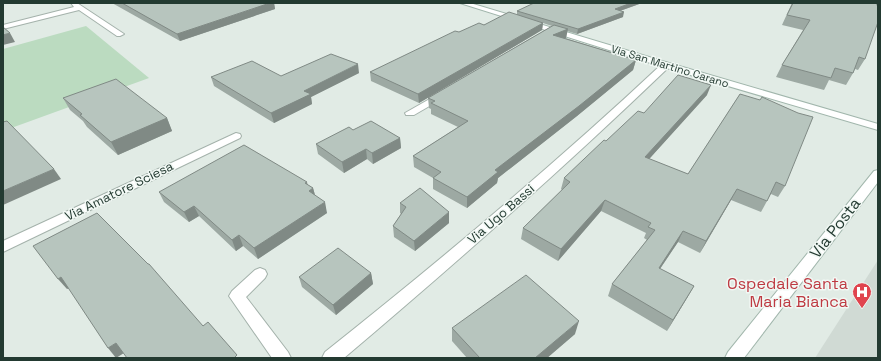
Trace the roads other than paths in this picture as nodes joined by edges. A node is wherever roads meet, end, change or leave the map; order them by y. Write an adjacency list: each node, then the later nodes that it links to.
1 (73, 3): 3 (street)
2 (463, 3): 5 (street, Via San Martino Carano)
3 (80, 8): 4 (street); 6 (street)
4 (3, 27)
5 (552, 30): 7 (street); 8 (street, Via San Martino Carano)
6 (120, 34)
7 (538, 38)
8 (666, 65): 11 (street, Via San Martino Carano); 17 (street, Via Ugo Bassi)
9 (451, 90): 10 (street)
10 (410, 114)
11 (878, 127)
12 (236, 136): 14 (street, Via Amatore Sciesa)
13 (878, 174): 18 (street, Via Posta)
14 (3, 247)
15 (260, 274): 16 (street)
16 (282, 358)
17 (331, 358)
18 (734, 358)

